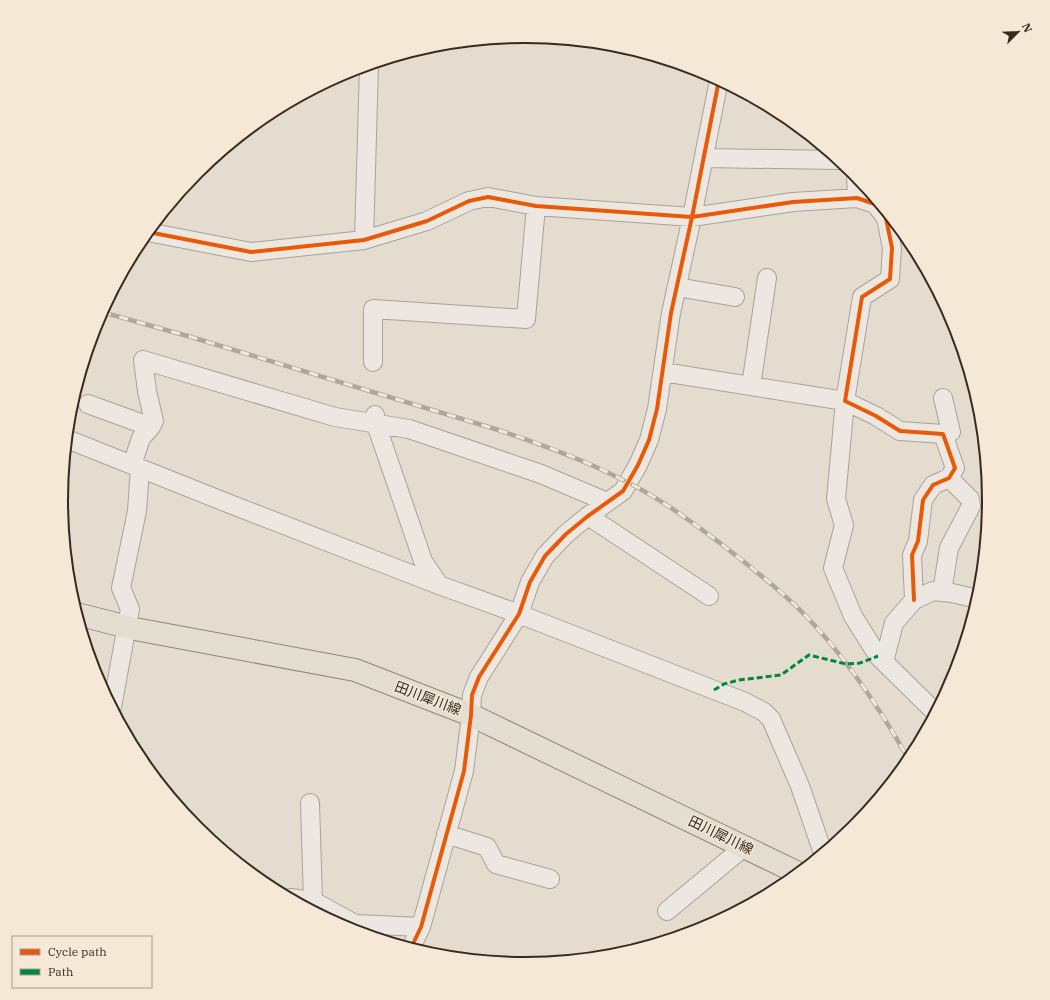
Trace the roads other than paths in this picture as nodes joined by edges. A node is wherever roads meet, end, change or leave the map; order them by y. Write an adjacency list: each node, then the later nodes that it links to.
1 (369, 71): 12 (street)
2 (718, 86): 3 (street)
3 (704, 158): 4 (street); 9 (street)
4 (830, 160)
5 (856, 186): 6 (street)
6 (857, 198): 7 (street); 9 (street)
7 (872, 203)
8 (536, 206): 9 (street); 12 (street); 16 (street)
9 (692, 217): 14 (street)
10 (886, 220): 20 (street)
11 (156, 231): 12 (street)
12 (364, 240)
13 (767, 278): 18 (street)
14 (677, 287): 15 (street); 17 (street)
15 (735, 297)
16 (373, 362)
17 (662, 372): 18 (street); 28 (street)
18 (751, 386): 20 (street)
19 (943, 398): 24 (street)
20 (844, 401): 24 (street); 38 (street)
21 (88, 404): 23 (street)
22 (376, 418): 23 (street); 28 (street); 30 (street)
23 (151, 427): 26 (street)
24 (943, 434): 27 (street)
25 (72, 441): 26 (street)
26 (136, 466): 30 (street); 37 (street)
27 (949, 478): 31 (street); 34 (street)
28 (607, 502): 29 (street)
29 (588, 516): 32 (street); 35 (street)
30 (439, 585): 35 (street)
31 (942, 592): 33 (street); 34 (street)
32 (709, 596)
33 (971, 598)
34 (914, 600): 38 (street)
35 (519, 614): 41 (street); 45 (street)
36 (83, 616): 37 (main road, 田川犀川線)
37 (126, 627): 39 (street); 41 (main road, 田川犀川線)
38 (884, 662): 40 (street)
39 (113, 698)
40 (932, 709)
41 (471, 715): 43 (street); 44 (main road, 田川犀川線)
42 (310, 803): 49 (street)
43 (446, 834): 47 (street); 53 (street)
44 (744, 847): 46 (main road, 田川犀川線); 50 (street)
45 (821, 849)
46 (793, 870)
47 (550, 879)
48 (303, 900): 49 (street)
49 (313, 901): 52 (street)
50 (667, 912)
51 (355, 924): 53 (street)
52 (355, 924)
53 (421, 927): 54 (street)
54 (414, 943)

